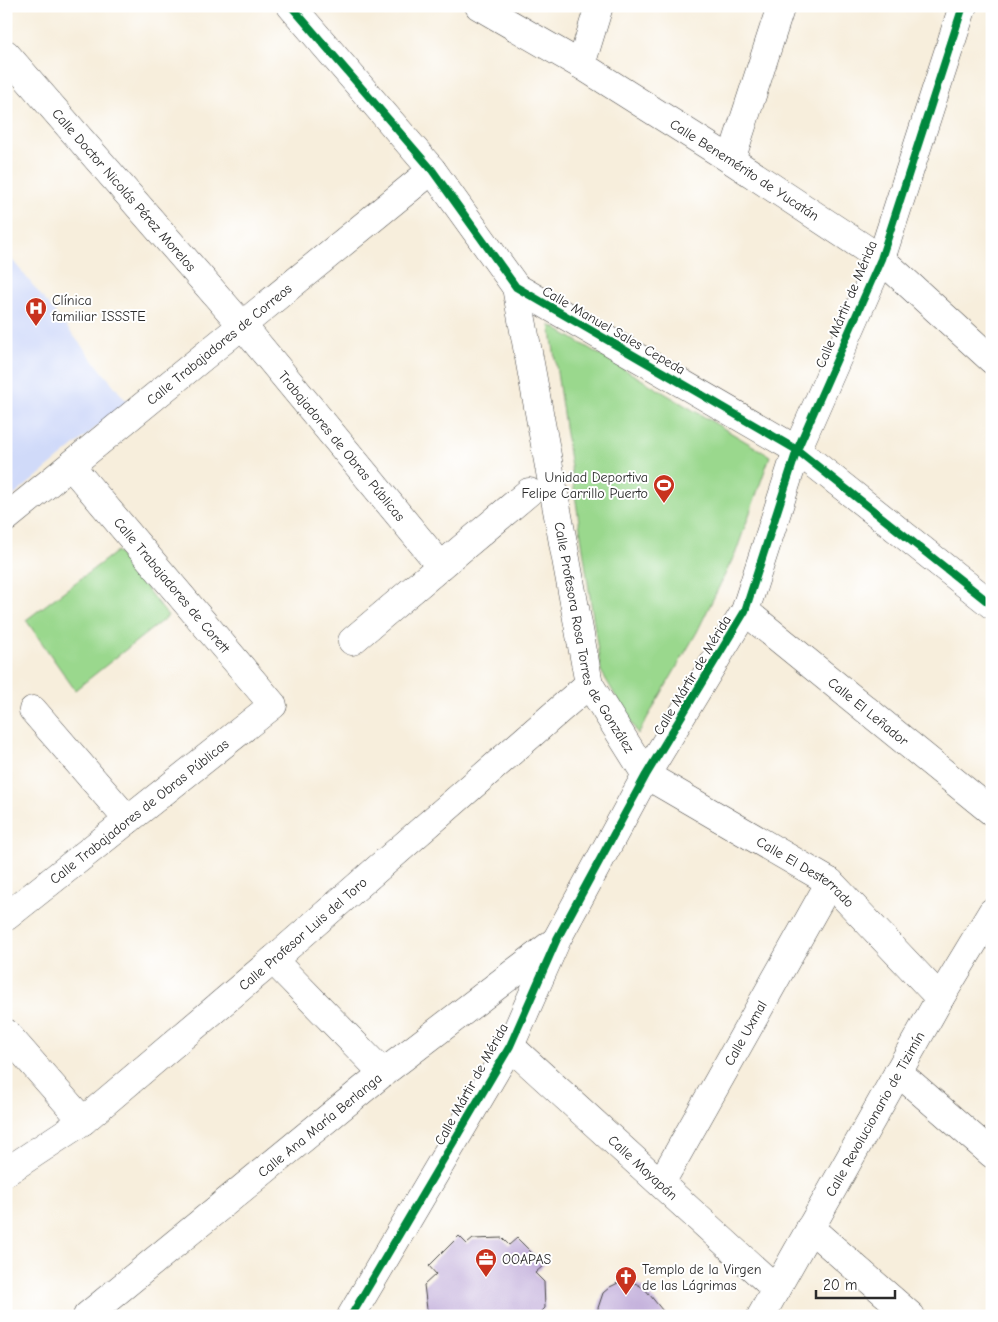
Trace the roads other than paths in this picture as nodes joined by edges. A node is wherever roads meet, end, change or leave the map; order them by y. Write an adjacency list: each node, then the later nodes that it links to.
1 (292, 6): 9 (street, Calle Manuel Sales Cepeda)
2 (479, 6): 7 (street, Calle Benemérito de Yucatán)
3 (600, 6): 7 (street)
4 (781, 6): 8 (street)
5 (963, 6): 10 (street, Calle Mártir de Mérida)
6 (6, 54): 12 (street, Calle Doctor Nicolás Pérez Morelos)
7 (581, 65): 8 (street, Calle Benemérito de Yucatán)
8 (731, 160): 10 (street, Calle Benemérito de Yucatán)
9 (432, 170): 11 (street, Calle Manuel Sales Cepeda); 12 (street, Calle Trabajadores de Correos)
10 (881, 259): 13 (street, Calle Benemérito de Yucatán); 14 (street, Calle Mártir de Mérida)
11 (516, 287): 14 (street, Calle Manuel Sales Cepeda); 22 (street, Calle Profesora Rosa Torres de González)
12 (242, 325): 15 (street, Calle Trabajadores de Correos); 18 (street, Trabajadores de Obras Públicas)
13 (992, 360)
14 (797, 450): 19 (street, Calle Manuel Sales Cepeda); 20 (street, Calle Mártir de Mérida)
15 (70, 466): 17 (street, Calle Trabajadores de Correos); 23 (street, Calle Trabajadores de Corett)
16 (529, 492): 18 (street)
17 (6, 518)
18 (441, 566): 21 (street)
19 (992, 605)
20 (746, 611): 25 (street, Calle Mártir de Mérida); 26 (street, Calle El Leñador)
21 (352, 641)
22 (589, 684): 25 (street, Calle Profesora Rosa Torres de González); 32 (street, Calle Profesor Luis del Toro)
23 (273, 705): 27 (street, Calle Trabajadores de Obras Públicas)
24 (33, 710): 27 (street)
25 (646, 775): 28 (street, Calle El Desterrado); 31 (street, Calle Mártir de Mérida)
26 (992, 812)
27 (128, 820): 29 (street, Calle Trabajadores de Obras Públicas)
28 (830, 882): 33 (street, Calle El Desterrado); 41 (street, Calle Uxmal)
29 (6, 917)
30 (991, 918): 33 (street, Calle Revolucionario de Tizimín)
31 (557, 939): 35 (street, Calle Mártir de Mérida); 37 (street, Calle Ana María Berlanga)
32 (273, 960): 37 (street); 38 (street, Calle Profesor Luis del Toro)
33 (940, 998): 36 (street, Calle Revolucionario de Tizimín)
34 (6, 1033): 38 (street)
35 (510, 1046): 41 (street, Calle Mayapán); 45 (street, Calle Mártir de Mérida)
36 (898, 1072): 39 (street); 42 (street, Calle Revolucionario de Tizimín)
37 (383, 1073): 44 (street, Calle Ana María Berlanga)
38 (83, 1121): 40 (street, Calle Profesor Luis del Toro)
39 (992, 1154)
40 (6, 1172)
41 (661, 1183): 43 (street, Calle Mayapán)
42 (810, 1228): 43 (street, Calle Revolucionario de Tizimín); 47 (street)
43 (776, 1289): 46 (street, Calle Revolucionario de Tizimín)
44 (87, 1316)
45 (352, 1316)
46 (761, 1316)
47 (911, 1316)

